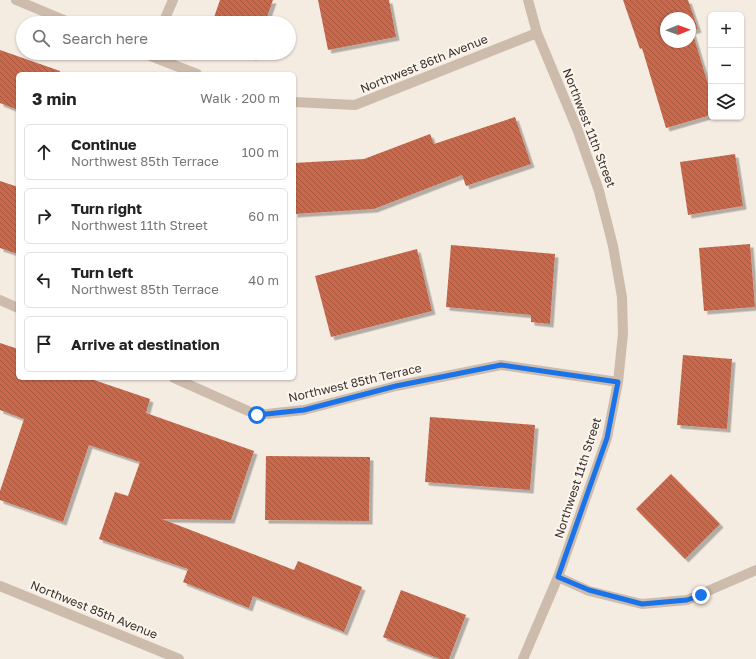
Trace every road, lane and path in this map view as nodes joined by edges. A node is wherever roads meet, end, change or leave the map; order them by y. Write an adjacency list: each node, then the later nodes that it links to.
1 (16, 0): 4 (street)
2 (174, 0): 5 (street)
3 (528, 0): 6 (street, Northwest 11th Street)
4 (54, 16)
5 (166, 16)
6 (537, 33): 9 (street, Northwest 86th Avenue); 13 (street, Northwest 11th Street)
7 (162, 60): 8 (street)
8 (192, 72)
9 (296, 102)
10 (0, 300): 11 (street)
11 (16, 307)
12 (178, 380): 13 (street, Northwest 85th Terrace)
13 (618, 382): 15 (street, Northwest 11th Street)
14 (756, 570): 15 (street)
15 (558, 577): 18 (street, Northwest 11th Street)
16 (0, 586): 17 (street, Northwest 85th Avenue)
17 (179, 659)
18 (523, 659)

